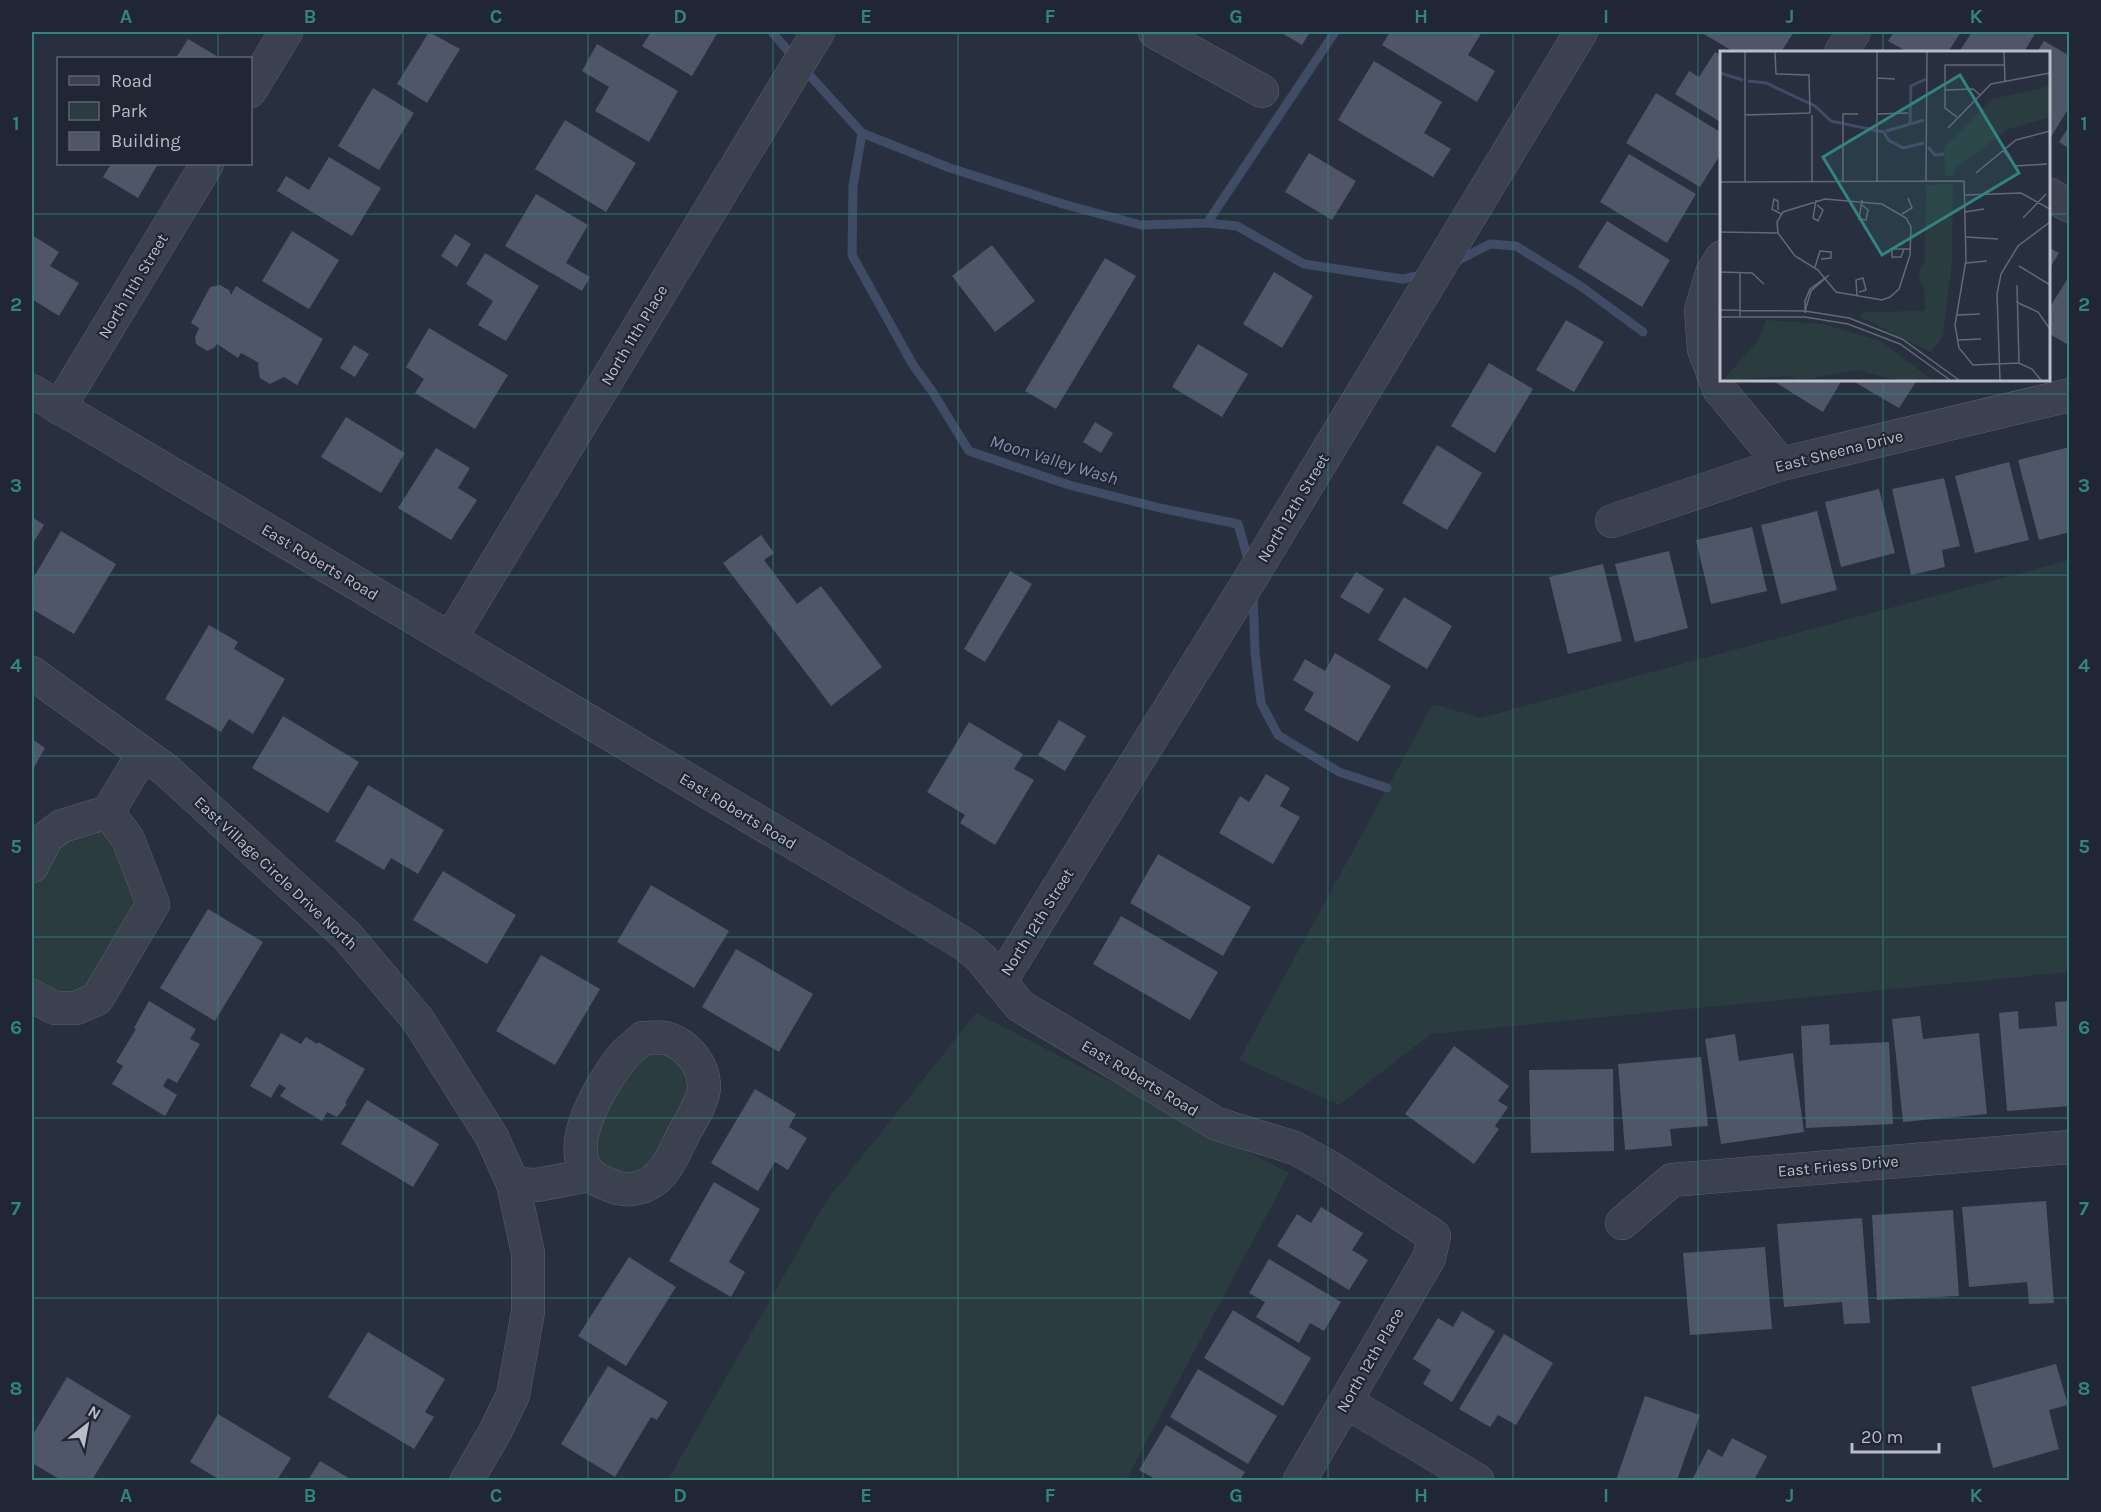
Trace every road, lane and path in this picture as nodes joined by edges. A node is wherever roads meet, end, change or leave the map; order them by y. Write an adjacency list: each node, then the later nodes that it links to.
1 (286, 32): 7 (street)
2 (818, 32): 17 (street, North 11th Place)
3 (1155, 32): 8 (street)
4 (1581, 32): 22 (street, North 12th Street)
5 (1854, 32): 6 (street)
6 (1842, 51)
7 (252, 89)
8 (1262, 91)
9 (206, 165): 14 (street, North 11th Street)
10 (2050, 195): 11 (street)
11 (2070, 206)
12 (1720, 260): 15 (street)
13 (2070, 395): 15 (street, East Sheena Drive)
14 (45, 399): 17 (street, East Roberts Road)
15 (1781, 464): 16 (street, East Sheena Drive)
16 (1612, 521)
17 (450, 639): 22 (street, East Roberts Road)
18 (32, 673): 19 (street, East Village Circle Drive North)
19 (143, 754): 20 (street); 26 (street, East Village Circle Drive North)
20 (108, 813): 21 (street); 23 (street)
21 (32, 866)
22 (1000, 982): 28 (street, East Roberts Road)
23 (32, 996)
24 (2070, 1147): 27 (street, East Friess Drive)
25 (589, 1175): 25 (street); 26 (street)
26 (513, 1184): 30 (street, East Village Circle Drive North)
27 (1622, 1223)
28 (1434, 1236): 29 (street, North 12th Place)
29 (1346, 1402): 31 (street, North 12th Place); 32 (street)
30 (467, 1480)
31 (1300, 1480)
32 (1477, 1480)

